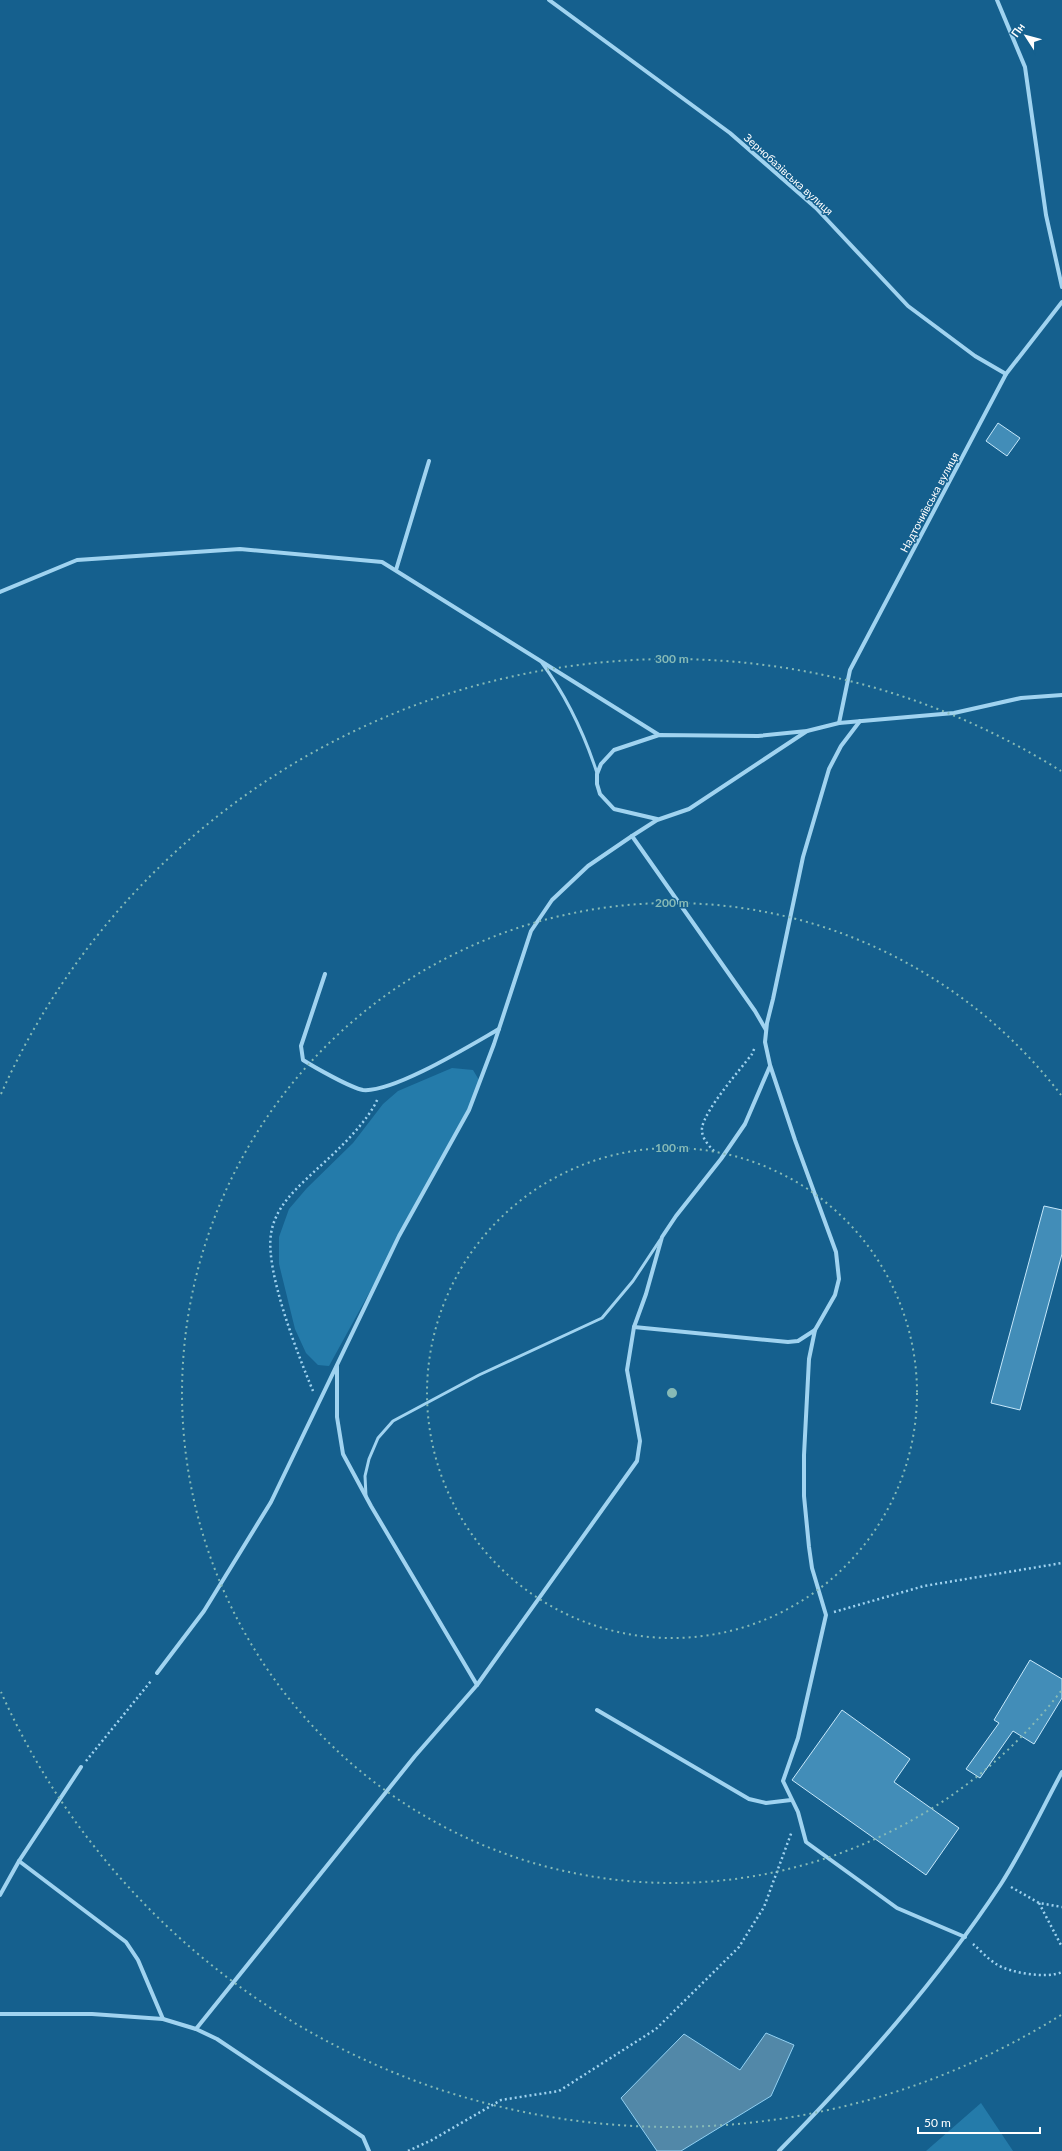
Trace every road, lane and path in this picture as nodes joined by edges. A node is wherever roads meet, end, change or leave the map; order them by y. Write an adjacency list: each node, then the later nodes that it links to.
1 (549, 0): 5 (street, Зернобазівська вулиця)
2 (997, 0): 3 (street)
3 (1062, 287)
4 (1062, 302): 5 (street, Надточиївська вулиця)
5 (1006, 374): 12 (street, Надточиївська вулиця)
6 (429, 460): 7 (street)
7 (396, 570): 8 (street); 9 (street)
8 (0, 592)
9 (541, 661): 14 (street); 15 (lane)
10 (1062, 695): 11 (street)
11 (860, 721): 12 (street); 20 (street)
12 (839, 723): 13 (street)
13 (807, 731): 14 (street); 16 (street)
14 (659, 735): 15 (street)
15 (598, 774): 16 (street)
16 (658, 820): 17 (street)
17 (632, 836): 19 (street); 20 (street)
18 (325, 974): 22 (street)
19 (499, 1029): 22 (street); 27 (street)
20 (765, 1029): 21 (street); 23 (path)
21 (770, 1065): 23 (street); 26 (street)
22 (382, 1087): 28 (path)
23 (721, 1159): 24 (street)
24 (662, 1237): 25 (street); 29 (lane)
25 (634, 1327): 26 (street); 33 (street)
26 (815, 1330): 31 (street)
27 (337, 1363): 28 (street); 29 (street)
28 (318, 1403): 32 (street)
29 (366, 1496): 33 (street)
30 (1062, 1563): 31 (path)
31 (826, 1615): 37 (street)
32 (157, 1673): 35 (path)
33 (478, 1685): 49 (street)
34 (597, 1710): 37 (street)
35 (81, 1767): 39 (street)
36 (1062, 1772): 40 (street)
37 (791, 1800): 38 (street)
38 (798, 1812): 44 (street); 51 (path)
39 (19, 1860): 41 (street); 48 (street)
40 (1002, 1882): 42 (path); 44 (street)
41 (0, 1895)
42 (1039, 1903): 43 (path); 45 (path)
43 (1062, 1907)
44 (965, 1937): 46 (path); 52 (street)
45 (1062, 1947)
46 (1062, 1972)
47 (1, 2014): 48 (street)
48 (163, 2019): 49 (street)
49 (196, 2029): 50 (street)
50 (369, 2151)
51 (408, 2151)
52 (779, 2151)

